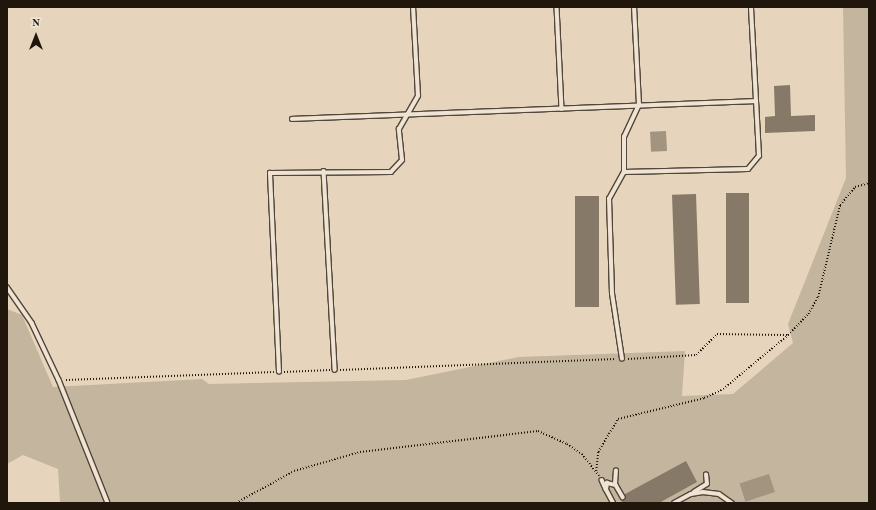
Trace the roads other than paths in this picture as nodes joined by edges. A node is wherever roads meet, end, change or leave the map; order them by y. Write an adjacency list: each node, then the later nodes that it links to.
1 (413, 7): 8 (lane)
2 (557, 7): 7 (lane)
3 (634, 7): 6 (lane)
4 (751, 7): 5 (lane)
5 (756, 102): 6 (lane); 11 (lane)
6 (639, 105): 7 (lane); 11 (lane)
7 (562, 109): 8 (lane)
8 (409, 113): 9 (lane); 10 (lane)
9 (292, 119)
10 (324, 171): 14 (lane); 15 (lane)
11 (624, 172): 13 (lane)
12 (7, 287): 23 (lane)
13 (622, 359)
14 (335, 370)
15 (279, 372)
16 (616, 471): 19 (lane)
17 (706, 475): 21 (lane)
18 (602, 480): 20 (lane)
19 (616, 485): 20 (lane); 22 (lane)
20 (606, 490): 24 (lane)
21 (691, 494): 25 (lane); 26 (lane)
22 (623, 497)
23 (108, 503)
24 (613, 503)
25 (674, 503)
26 (732, 503)

